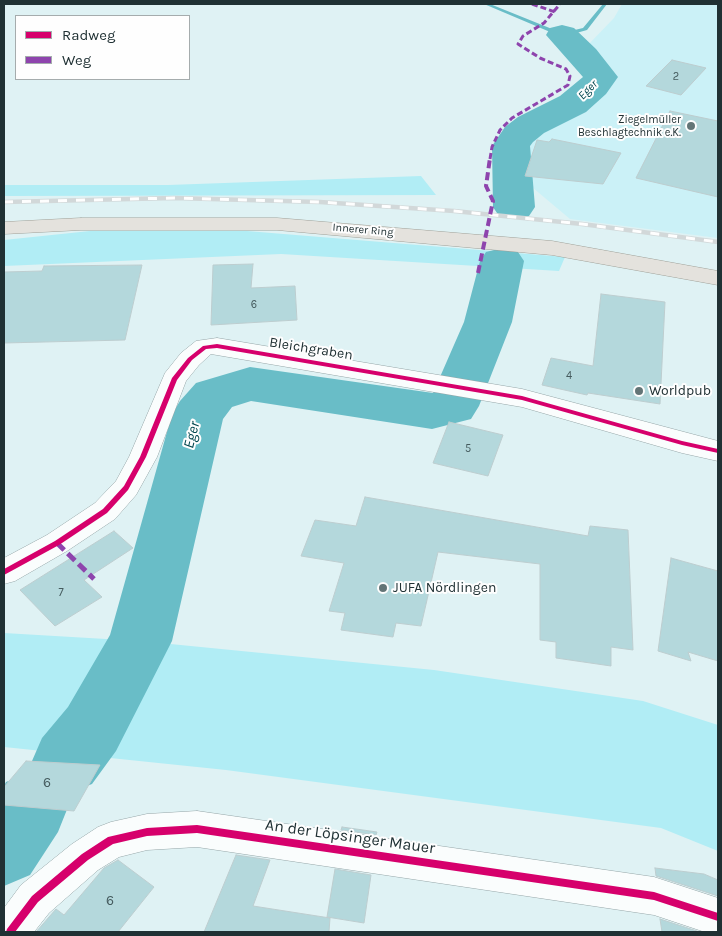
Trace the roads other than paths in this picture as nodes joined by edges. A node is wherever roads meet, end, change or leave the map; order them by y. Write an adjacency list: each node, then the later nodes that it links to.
1 (4, 228): 2 (main road, Innerer Ring)
2 (718, 278)
3 (718, 451): 4 (street, Bleichgraben)
4 (4, 572)
5 (718, 917): 6 (street, An der Löpsinger Mauer)
6 (10, 932)

